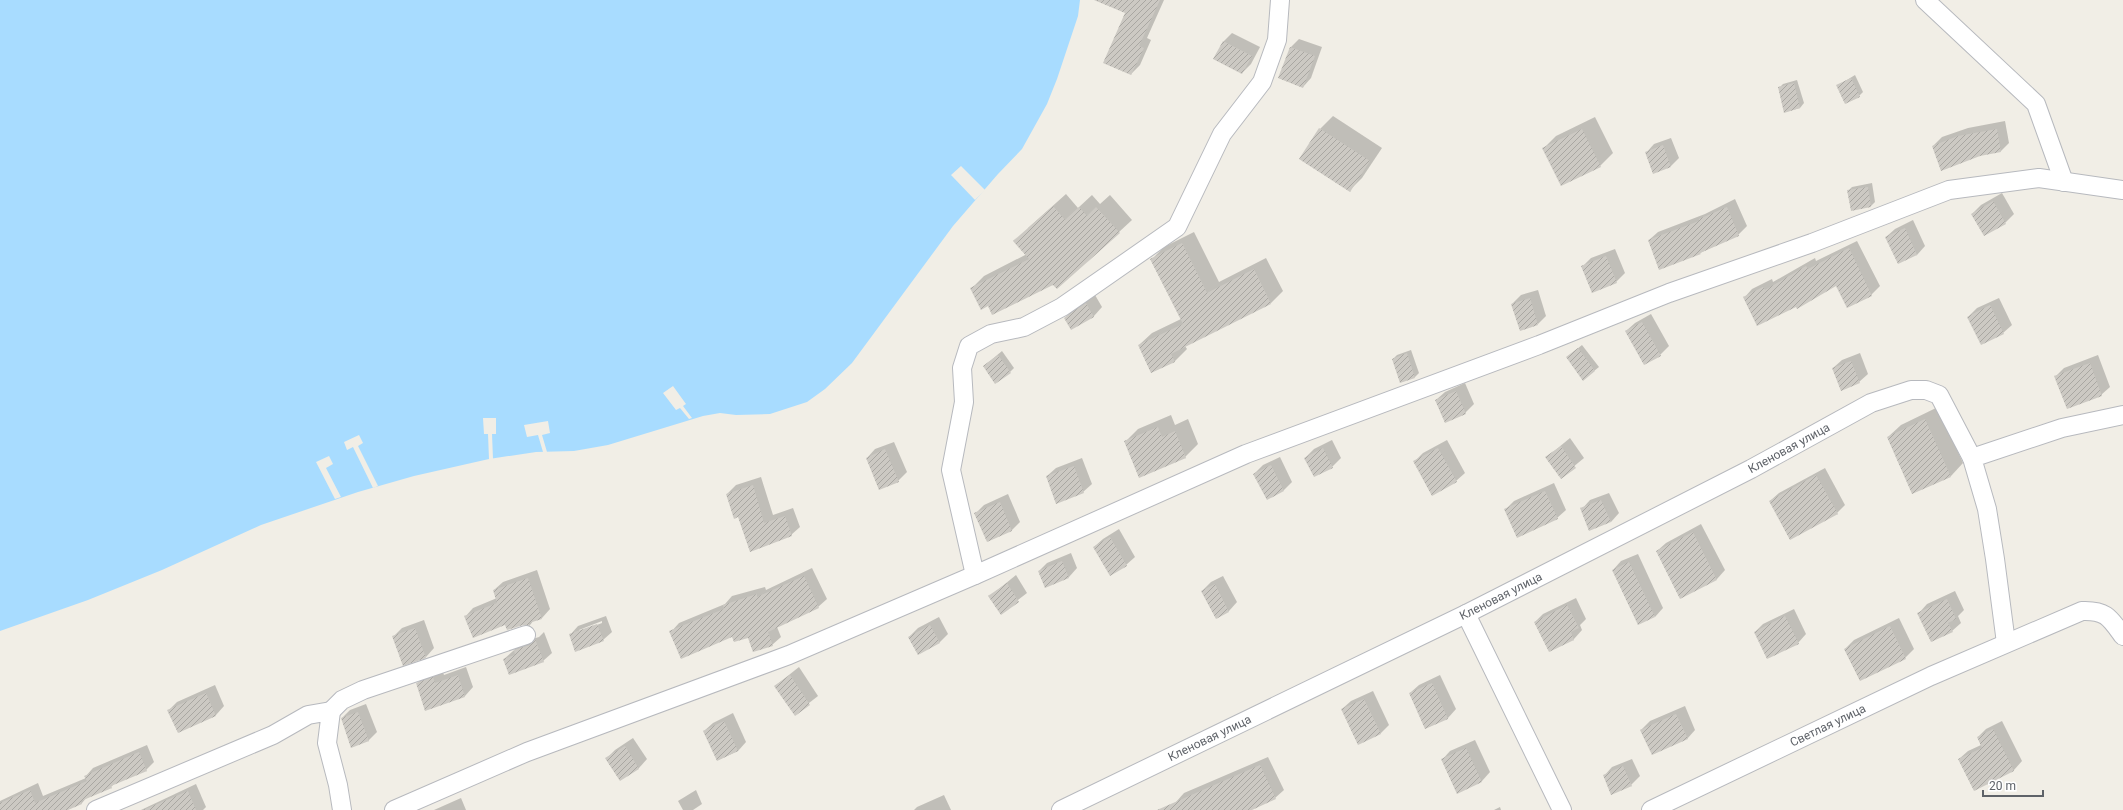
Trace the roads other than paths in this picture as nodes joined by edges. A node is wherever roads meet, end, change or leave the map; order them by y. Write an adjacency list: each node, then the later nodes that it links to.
1 (1280, 0): 7 (street)
2 (1925, 0): 3 (street)
3 (2064, 182): 4 (street); 7 (street)
4 (2123, 190)
5 (2123, 415): 6 (street)
6 (1972, 458): 8 (street, Кленовая улица); 11 (street)
7 (975, 575): 15 (street)
8 (1466, 614): 16 (street, Кленовая улица); 17 (street)
9 (526, 635): 12 (street)
10 (2123, 636): 11 (street, Светлая улица)
11 (2006, 643): 18 (street, Светлая улица)
12 (331, 710): 13 (street); 14 (street)
13 (96, 810)
14 (342, 810)
15 (394, 810)
16 (1061, 810)
17 (1562, 810)
18 (1651, 810)

